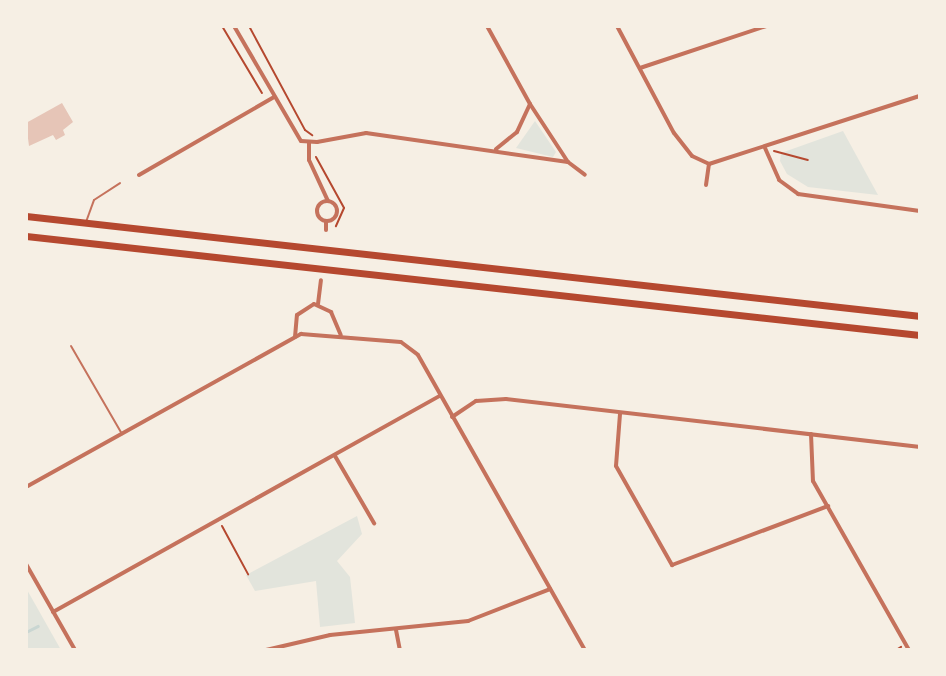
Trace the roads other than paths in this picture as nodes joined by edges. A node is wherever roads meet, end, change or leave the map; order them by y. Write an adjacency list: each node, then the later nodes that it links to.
1 (234, 26): 7 (street)
2 (487, 26): 8 (street)
3 (616, 26): 5 (street)
4 (766, 26): 5 (street)
5 (640, 68): 13 (street)
6 (920, 96): 10 (street)
7 (274, 97): 9 (street); 14 (street)
8 (530, 104): 11 (street); 12 (street)
9 (309, 143): 11 (street); 18 (street)
10 (765, 148): 13 (street); 19 (street)
11 (496, 149): 12 (street)
12 (568, 162): 15 (street)
13 (709, 164): 17 (street)
14 (140, 174)
15 (585, 175)
16 (120, 183): 22 (lane)
17 (706, 185)
18 (328, 201): 21 (street); 21 (street)
19 (920, 211)
20 (26, 216): 22 (highway)
21 (326, 221): 23 (street)
22 (86, 223): 27 (highway)
23 (326, 230)
24 (26, 236): 28 (highway)
25 (321, 280): 26 (street)
26 (318, 304): 29 (street); 30 (street)
27 (920, 316)
28 (920, 334)
29 (341, 335): 30 (street); 32 (street)
30 (295, 337): 35 (street)
31 (70, 346): 35 (lane)
32 (440, 396): 34 (street); 38 (street)
33 (620, 414): 34 (street); 36 (street); 40 (street)
34 (452, 417): 43 (street)
35 (122, 434): 39 (street)
36 (812, 434): 37 (street); 40 (street)
37 (920, 447)
38 (335, 456): 41 (street); 44 (street)
39 (26, 487)
40 (828, 506): 50 (street)
41 (374, 523)
42 (26, 564): 44 (street)
43 (550, 589): 45 (street); 49 (street)
44 (53, 612): 46 (street)
45 (396, 630): 47 (street); 48 (street)
46 (75, 650)
47 (266, 650)
48 (400, 650)
49 (584, 650)
50 (908, 650)

